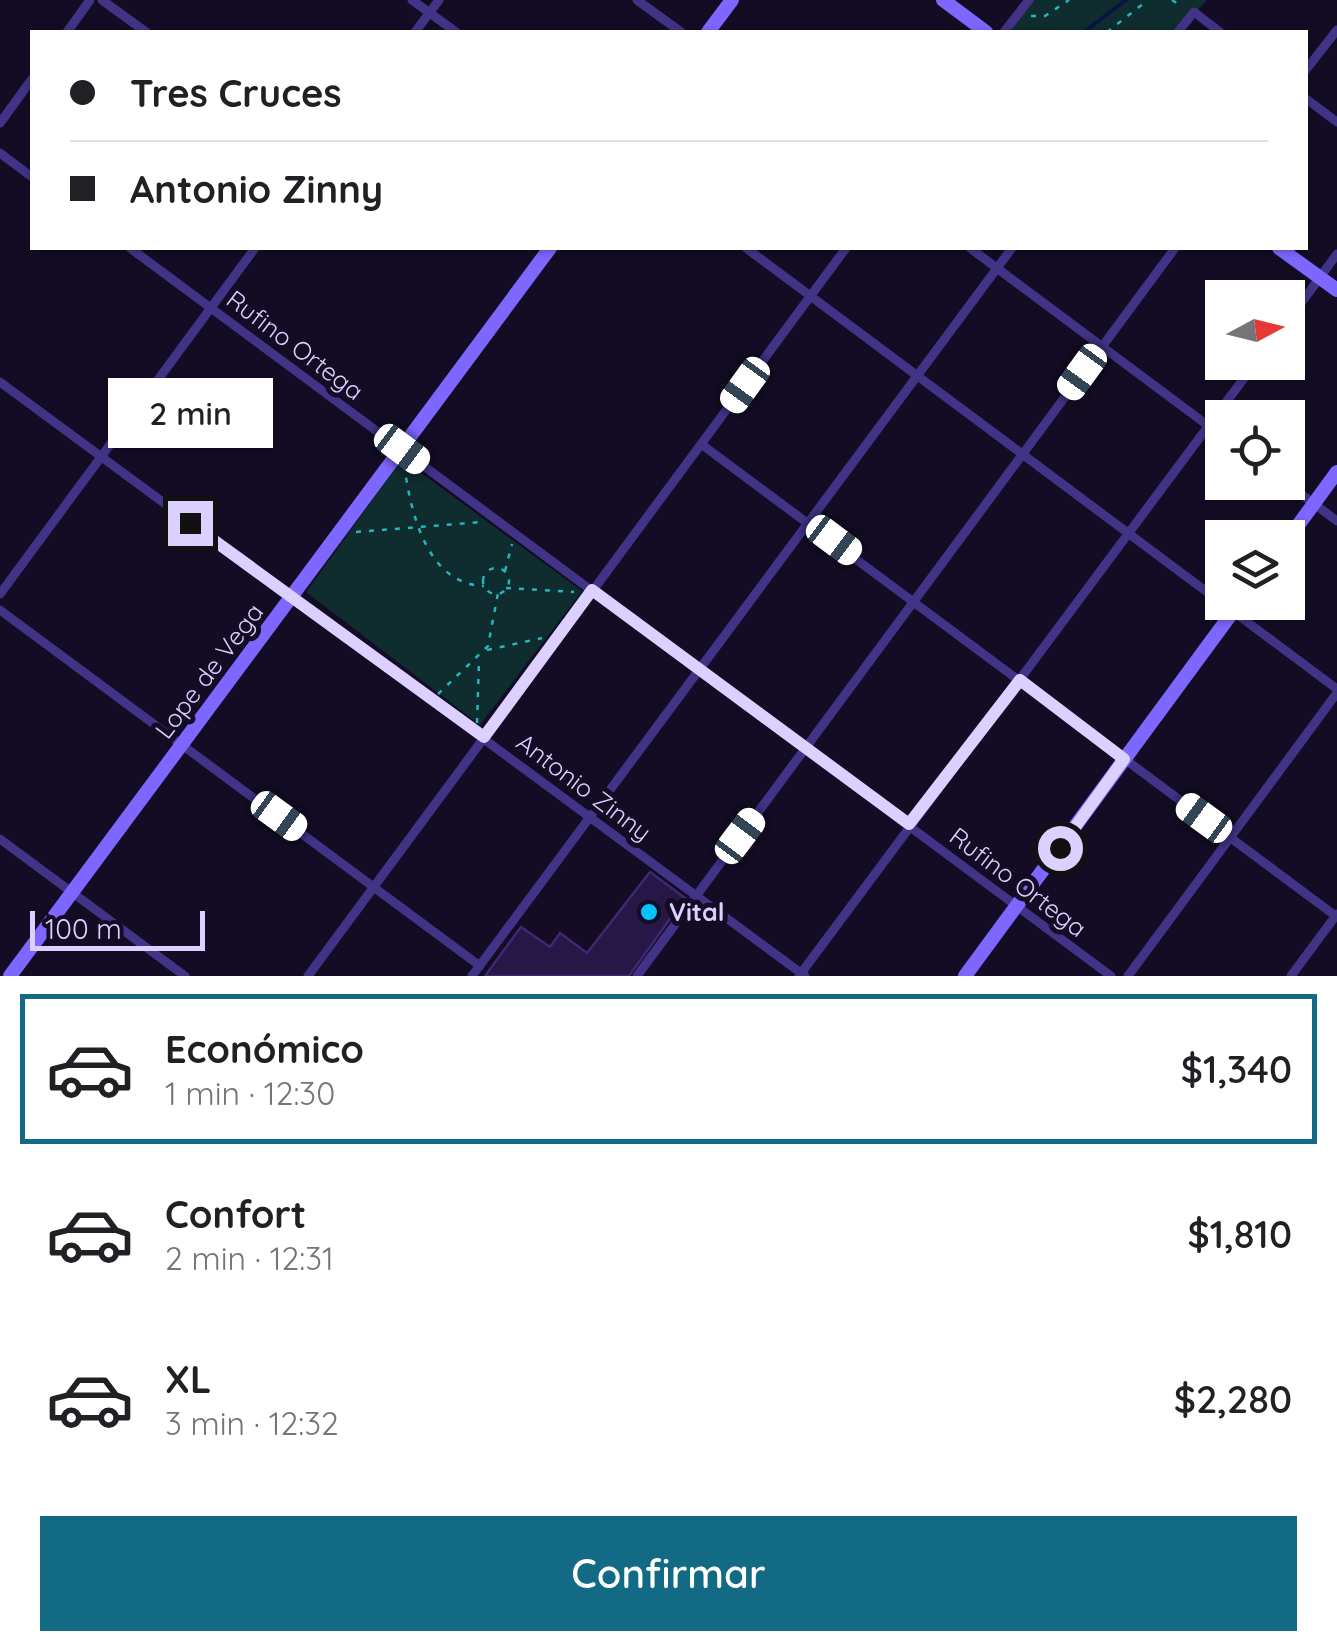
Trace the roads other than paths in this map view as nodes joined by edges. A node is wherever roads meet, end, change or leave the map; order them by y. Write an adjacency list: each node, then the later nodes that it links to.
1 (90, 0): 10 (street)
2 (102, 0): 11 (street)
3 (412, 0): 9 (street)
4 (440, 0): 9 (street)
5 (637, 0): 14 (street)
6 (732, 0): 15 (street)
7 (942, 0): 16 (street)
8 (1029, 0): 17 (street)
9 (430, 13): 12 (street); 13 (street)
10 (68, 30)
11 (143, 30)
12 (417, 30)
13 (453, 30)
14 (678, 30)
15 (710, 30)
16 (983, 30)
17 (1006, 30)
18 (1180, 30): 19 (street)
19 (1217, 30)
20 (1337, 30): 21 (street)
21 (1308, 68)
22 (30, 82): 25 (street)
23 (1308, 100): 24 (street)
24 (1337, 122)
25 (0, 124)
26 (0, 153): 27 (street)
27 (30, 176)
28 (133, 250): 43 (street, Rufino Ortega)
29 (254, 250): 43 (street)
30 (549, 250): 50 (street, Lope de Vega)
31 (749, 250): 41 (street)
32 (845, 250): 41 (street)
33 (973, 250): 38 (street)
34 (1010, 250): 38 (street)
35 (1173, 250): 44 (street)
36 (1281, 250): 39 (street)
37 (1337, 254): 39 (street)
38 (997, 268): 44 (street); 45 (street)
39 (1320, 278): 40 (street); 42 (street)
40 (1337, 290)
41 (811, 296): 45 (street); 49 (street)
42 (1305, 298)
43 (212, 308): 50 (street, Rufino Ortega); 52 (street)
44 (1102, 345): 47 (street); 51 (street)
45 (918, 374): 51 (street); 56 (street)
46 (0, 382): 52 (street, Antonio Zinny)
47 (1205, 424)
48 (1205, 430): 59 (street)
49 (701, 444): 56 (street); 61 (street)
50 (402, 449): 61 (street, Rufino Ortega); 63 (street, Lope de Vega)
51 (1023, 452): 59 (street); 64 (street)
52 (102, 455): 62 (street); 63 (street, Antonio Zinny)
53 (1337, 472): 55 (street)
54 (1305, 497): 55 (street)
55 (1314, 504): 57 (street); 58 (street)
56 (807, 520): 64 (street); 68 (street)
57 (1302, 520)
58 (1337, 521)
59 (1130, 532): 60 (street); 69 (street)
60 (1205, 585)
61 (592, 590): 68 (street, Rufino Ortega); 71 (street)
62 (0, 594)
63 (292, 598): 71 (street, Antonio Zinny); 72 (street, Lope de Vega)
64 (914, 600): 69 (street); 73 (street)
65 (0, 610): 72 (street)
66 (1227, 620): 74 (street)
67 (1252, 620): 70 (street)
68 (696, 668): 73 (street, Rufino Ortega); 75 (street)
69 (1020, 680): 74 (street); 76 (street)
70 (1337, 691): 77 (street)
71 (479, 734): 75 (street, Antonio Zinny); 79 (street)
72 (183, 744): 79 (street); 80 (street, Lope de Vega)
73 (806, 748): 76 (street, Rufino Ortega); 81 (street)
74 (1124, 759): 77 (street); 82 (street)
75 (590, 815): 81 (street, Antonio Zinny); 84 (street)
76 (909, 824): 82 (street, Rufino Ortega); 85 (street)
77 (1231, 837): 83 (street); 93 (street)
78 (0, 839): 80 (street)
79 (376, 887): 84 (street); 88 (street)
80 (72, 892): 86 (street, Lope de Vega); 87 (street)
81 (696, 895): 85 (street, Antonio Zinny); 90 (street)
82 (1016, 907): 91 (street); 92 (street, Rufino Ortega)
83 (1336, 916): 94 (street)
84 (480, 966): 89 (street)
85 (802, 975)
86 (10, 976)
87 (185, 976)
88 (308, 976)
89 (472, 976)
90 (637, 976)
91 (965, 976)
92 (1111, 976)
93 (1128, 976)
94 (1291, 976)

